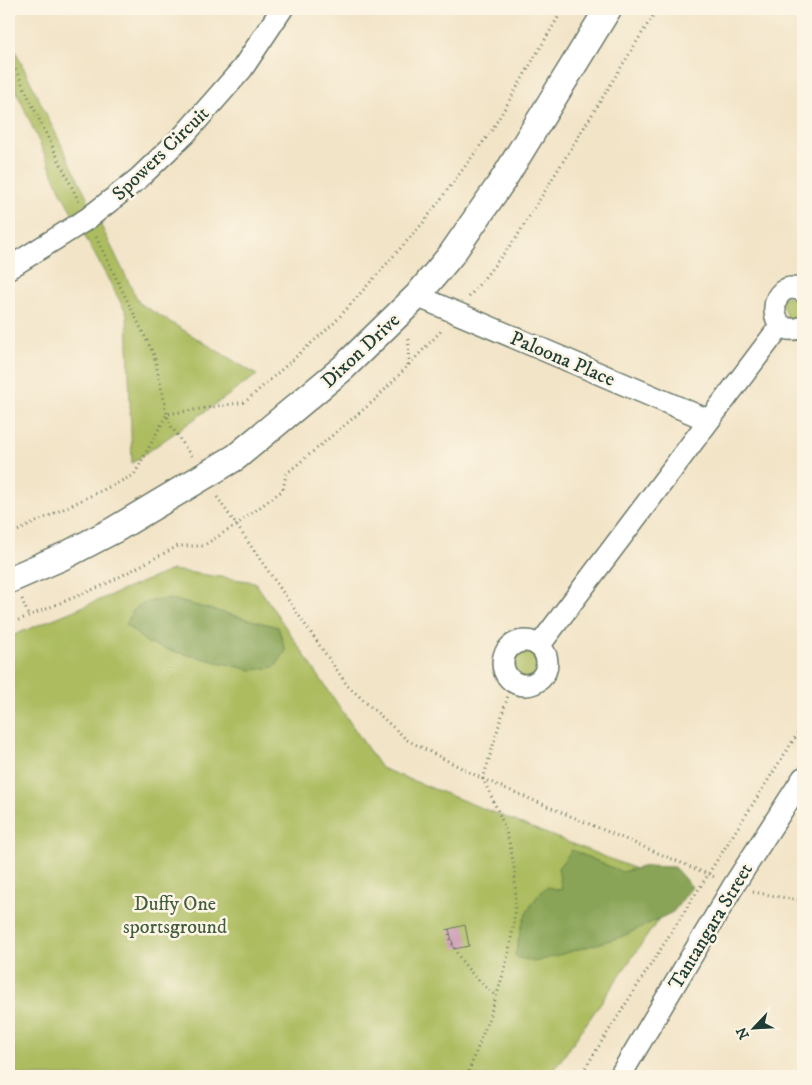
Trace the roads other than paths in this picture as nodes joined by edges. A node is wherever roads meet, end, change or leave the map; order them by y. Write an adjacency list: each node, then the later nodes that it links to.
1 (282, 9): 3 (street, Spowers Circuit)
2 (608, 9): 5 (main road, Dixon Drive)
3 (9, 268)
4 (803, 291): 6 (street)
5 (417, 296): 8 (street, Paloona Place); 9 (main road, Dixon Drive)
6 (781, 325): 7 (street); 8 (street)
7 (803, 327)
8 (708, 420): 10 (street)
9 (9, 580)
10 (539, 646): 10 (street)
11 (803, 778): 12 (street, Tantangara Street)
12 (620, 1076)

